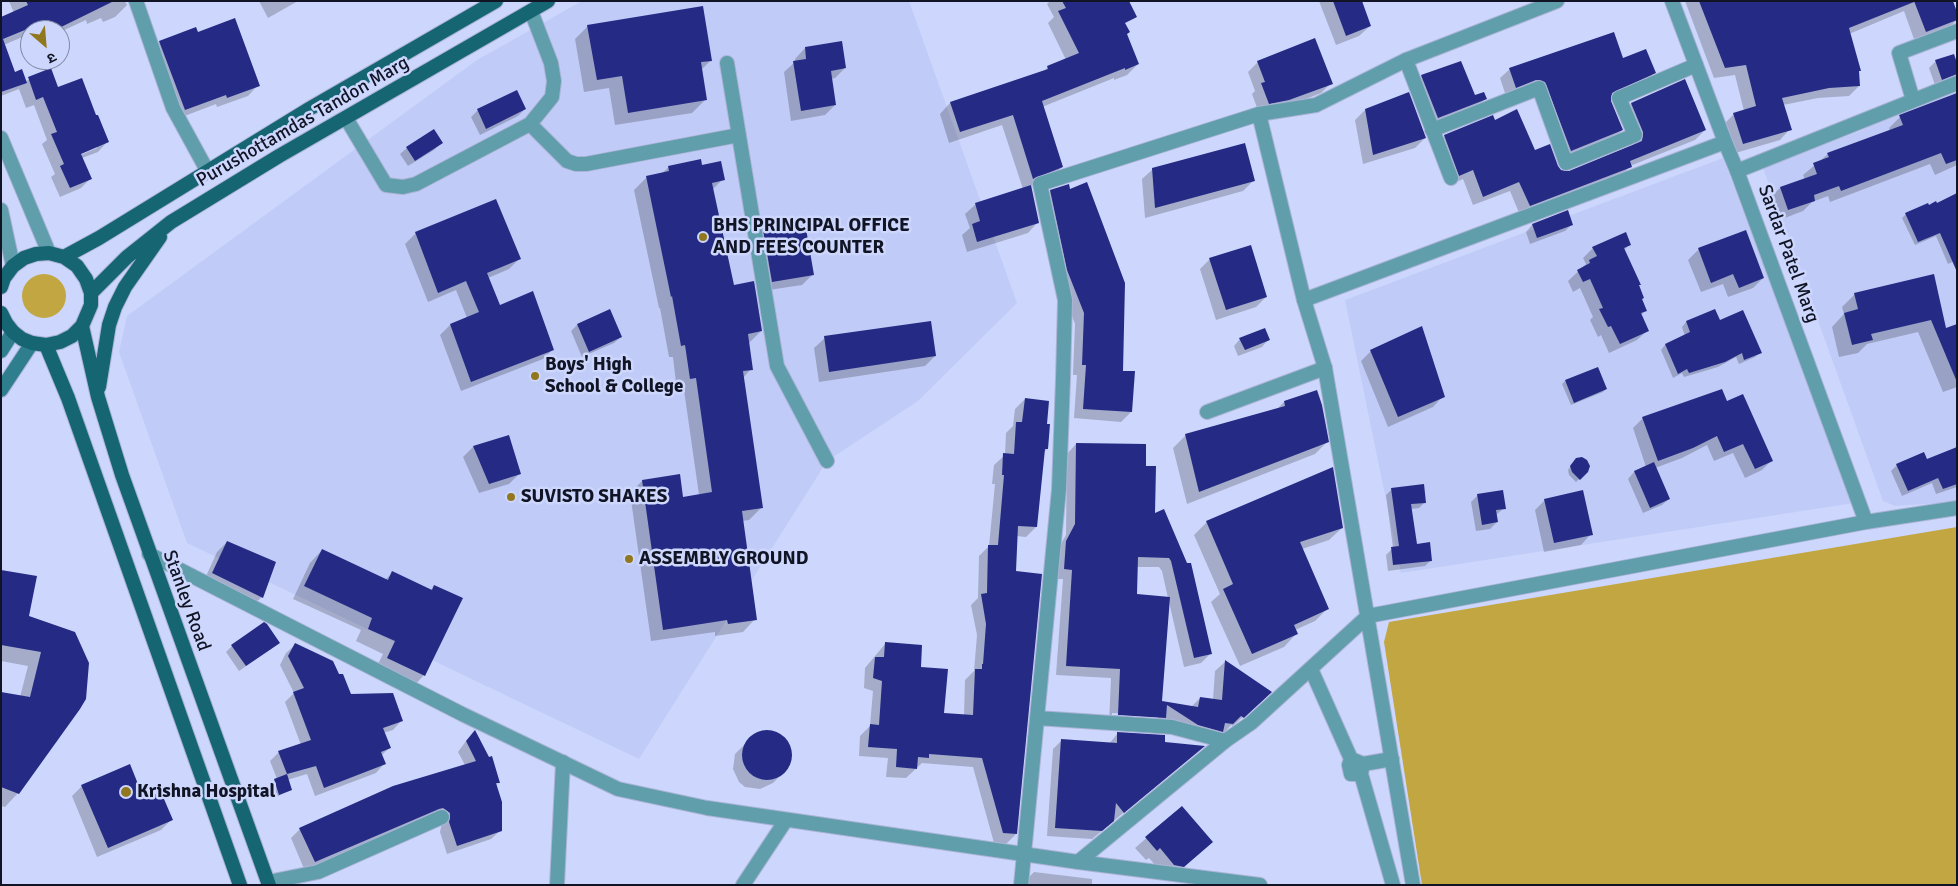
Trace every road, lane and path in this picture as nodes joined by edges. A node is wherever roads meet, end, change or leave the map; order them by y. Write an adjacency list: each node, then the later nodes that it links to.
1 (136, 1): 21 (street)
2 (496, 1): 21 (main road, Purushottamdas Tandon Marg)
3 (548, 1): 6 (main road, Purushottamdas Tandon Marg)
4 (1557, 1): 8 (street)
5 (1672, 1): 10 (street, Sardar Patel Marg)
6 (531, 11): 14 (main road, Purushottamdas Tandon Marg); 15 (street)
7 (1957, 31): 12 (street)
8 (1406, 60): 13 (street); 16 (street)
9 (727, 63): 17 (street)
10 (1696, 65): 16 (street); 19 (street, Sardar Patel Marg)
11 (1957, 83): 12 (street)
12 (1914, 100): 20 (street)
13 (1259, 114): 30 (street); 46 (street)
14 (346, 118): 15 (street); 24 (main road, Purushottamdas Tandon Marg)
15 (530, 124): 17 (street)
16 (1432, 130): 22 (street)
17 (739, 135): 40 (street)
18 (1, 138): 25 (street)
19 (1724, 142): 20 (street, Sardar Patel Marg); 30 (street)
20 (1737, 171): 42 (street, Sardar Patel Marg)
21 (208, 172): 26 (main road, Purushottamdas Tandon Marg)
22 (1451, 178)
23 (1, 210): 27 (street)
24 (171, 222): 29 (main road, Purushottamdas Tandon Marg); 38 (main road)
25 (49, 253): 26 (main road); 27 (main road)
26 (64, 257): 29 (main road)
27 (13, 266): 28 (main road)
28 (1, 287)
29 (91, 293): 32 (main road)
30 (1304, 300): 36 (street)
31 (1, 312): 33 (main road)
32 (82, 326): 34 (main road); 38 (main road, Stanley Road)
33 (13, 332): 34 (main road); 35 (main road)
34 (39, 344): 37 (main road); 57 (main road)
35 (1, 351)
36 (1325, 368): 39 (street); 44 (street)
37 (1, 390)
38 (98, 397): 43 (main road, Stanley Road)
39 (1207, 412)
40 (827, 461)
41 (1957, 508): 42 (street)
42 (1866, 522): 44 (street)
43 (149, 554): 49 (street); 56 (main road, Stanley Road)
44 (1368, 616): 45 (street); 48 (street)
45 (1311, 669): 47 (street); 50 (street)
46 (1037, 718): 47 (street); 53 (street)
47 (1225, 741): 54 (street)
48 (1392, 759): 50 (street); 63 (street)
49 (563, 762): 52 (street); 58 (street)
50 (1358, 766): 62 (street)
51 (442, 817): 56 (street)
52 (786, 820): 53 (street); 59 (street)
53 (1024, 855): 54 (street); 60 (street)
54 (1078, 862): 55 (street)
55 (1224, 882): 61 (street)
56 (269, 884)
57 (240, 885)
58 (556, 885)
59 (743, 885)
60 (1021, 885)
61 (1260, 885)
62 (1394, 885)
63 (1413, 885)

